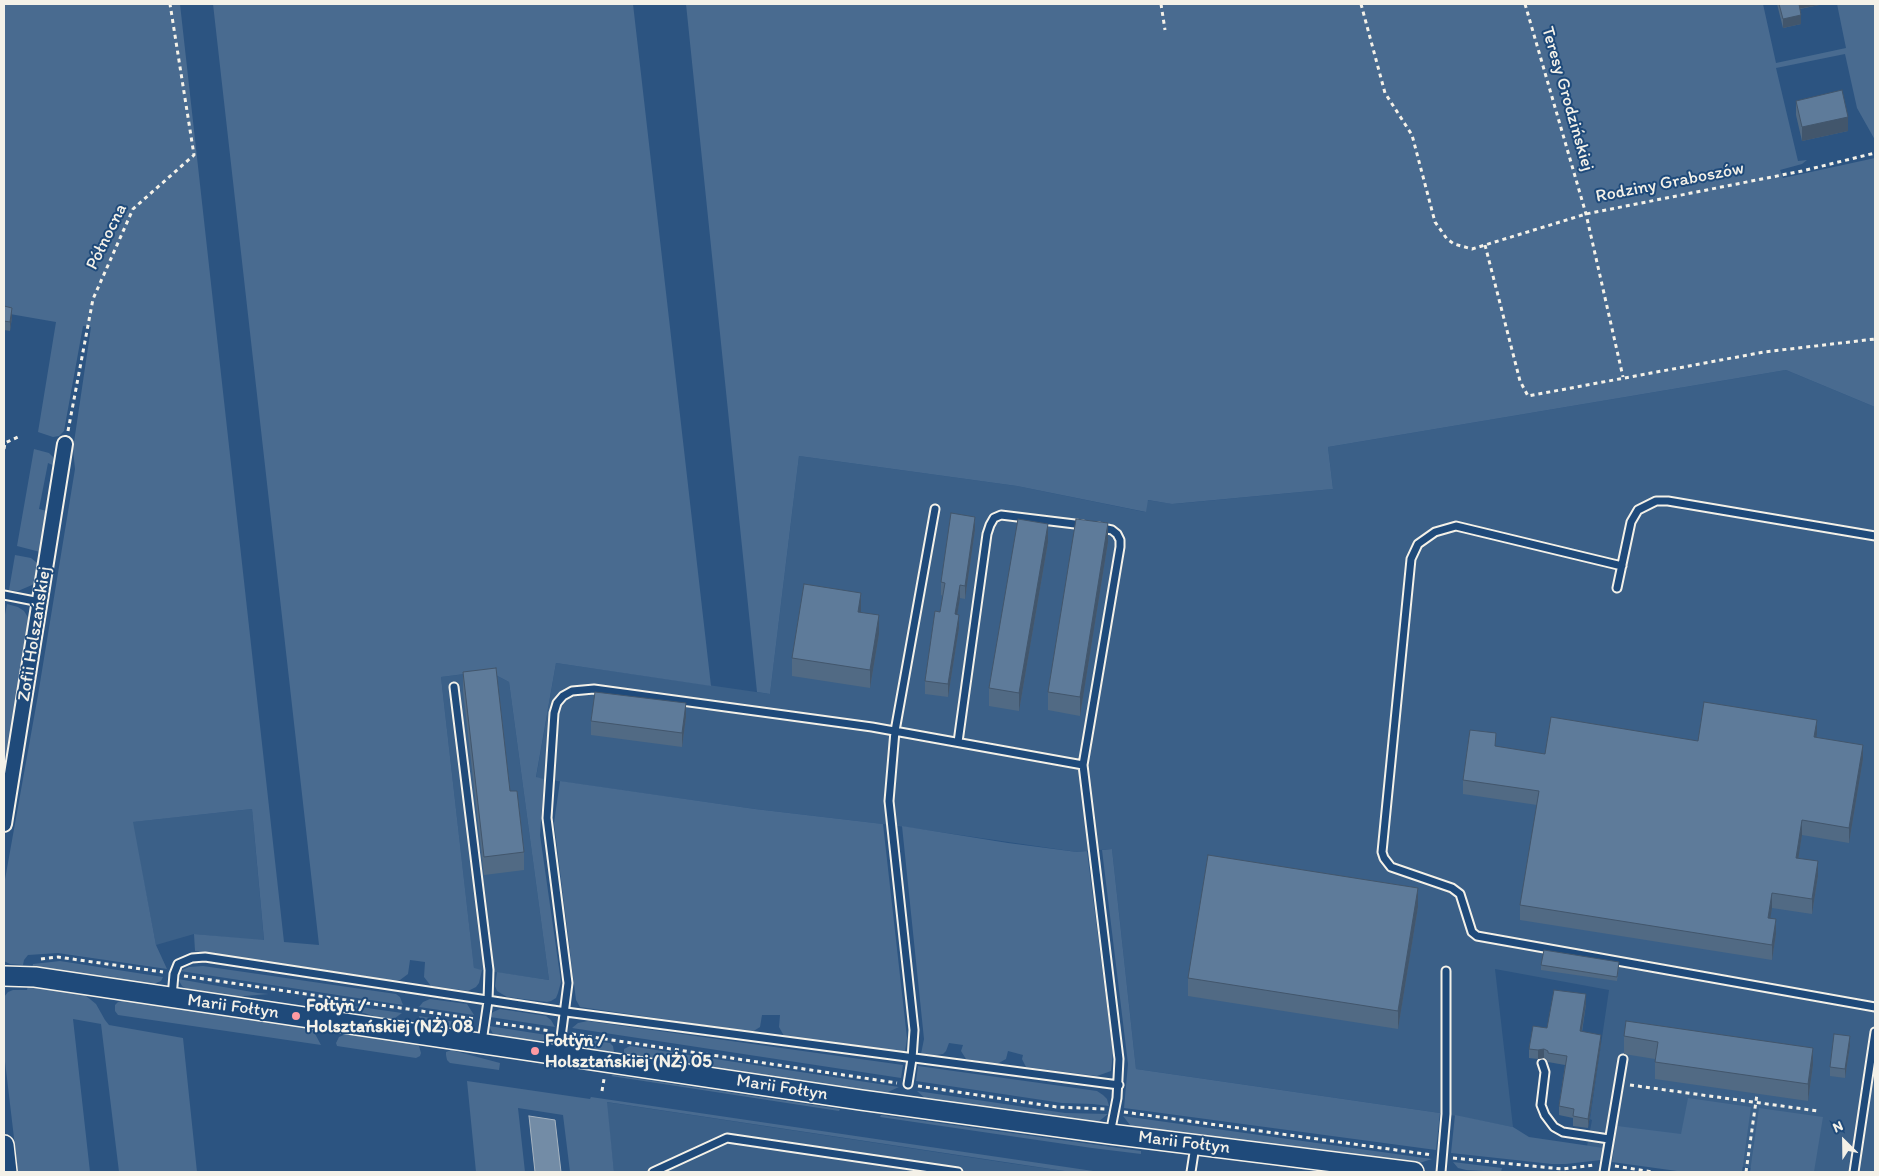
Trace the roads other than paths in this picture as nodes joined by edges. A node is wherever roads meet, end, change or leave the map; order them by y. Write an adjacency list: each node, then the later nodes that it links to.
1 (65, 444): 7 (street, Zofii Holszańskiej)
2 (935, 509): 9 (lane)
3 (1875, 536): 4 (lane)
4 (1622, 566): 5 (lane); 17 (lane)
5 (1617, 588)
6 (4, 595): 7 (lane)
7 (41, 602): 12 (street, Zofii Holszańskiej)
8 (454, 687): 16 (lane)
9 (895, 732): 10 (lane); 18 (lane); 22 (lane)
10 (958, 742): 11 (lane); 11 (lane)
11 (1083, 764): 26 (lane)
12 (4, 824)
13 (1446, 971): 36 (lane)
14 (4, 976): 15 (street, Marii Fołtyn)
15 (172, 998): 16 (lane); 20 (street, Marii Fołtyn)
16 (488, 1001): 18 (lane); 20 (lane)
17 (1875, 1007)
18 (566, 1012): 21 (lane); 22 (lane)
19 (1875, 1032): 38 (lane)
20 (482, 1044): 21 (street, Marii Fołtyn)
21 (559, 1054): 27 (street, Marii Fołtyn)
22 (912, 1059): 25 (lane); 26 (lane)
23 (1623, 1059): 28 (lane)
24 (1542, 1063): 28 (lane)
25 (908, 1084)
26 (1119, 1085): 27 (lane)
27 (1110, 1134): 29 (street, Marii Fołtyn)
28 (1609, 1139): 37 (lane)
29 (1195, 1144): 34 (lane); 35 (street, Marii Fołtyn)
30 (4, 1145): 31 (street)
31 (7, 1172)
32 (653, 1172): 33 (lane)
33 (958, 1172)
34 (1191, 1172)
35 (1414, 1172)
36 (1441, 1172)
37 (1604, 1172)
38 (1854, 1172)

